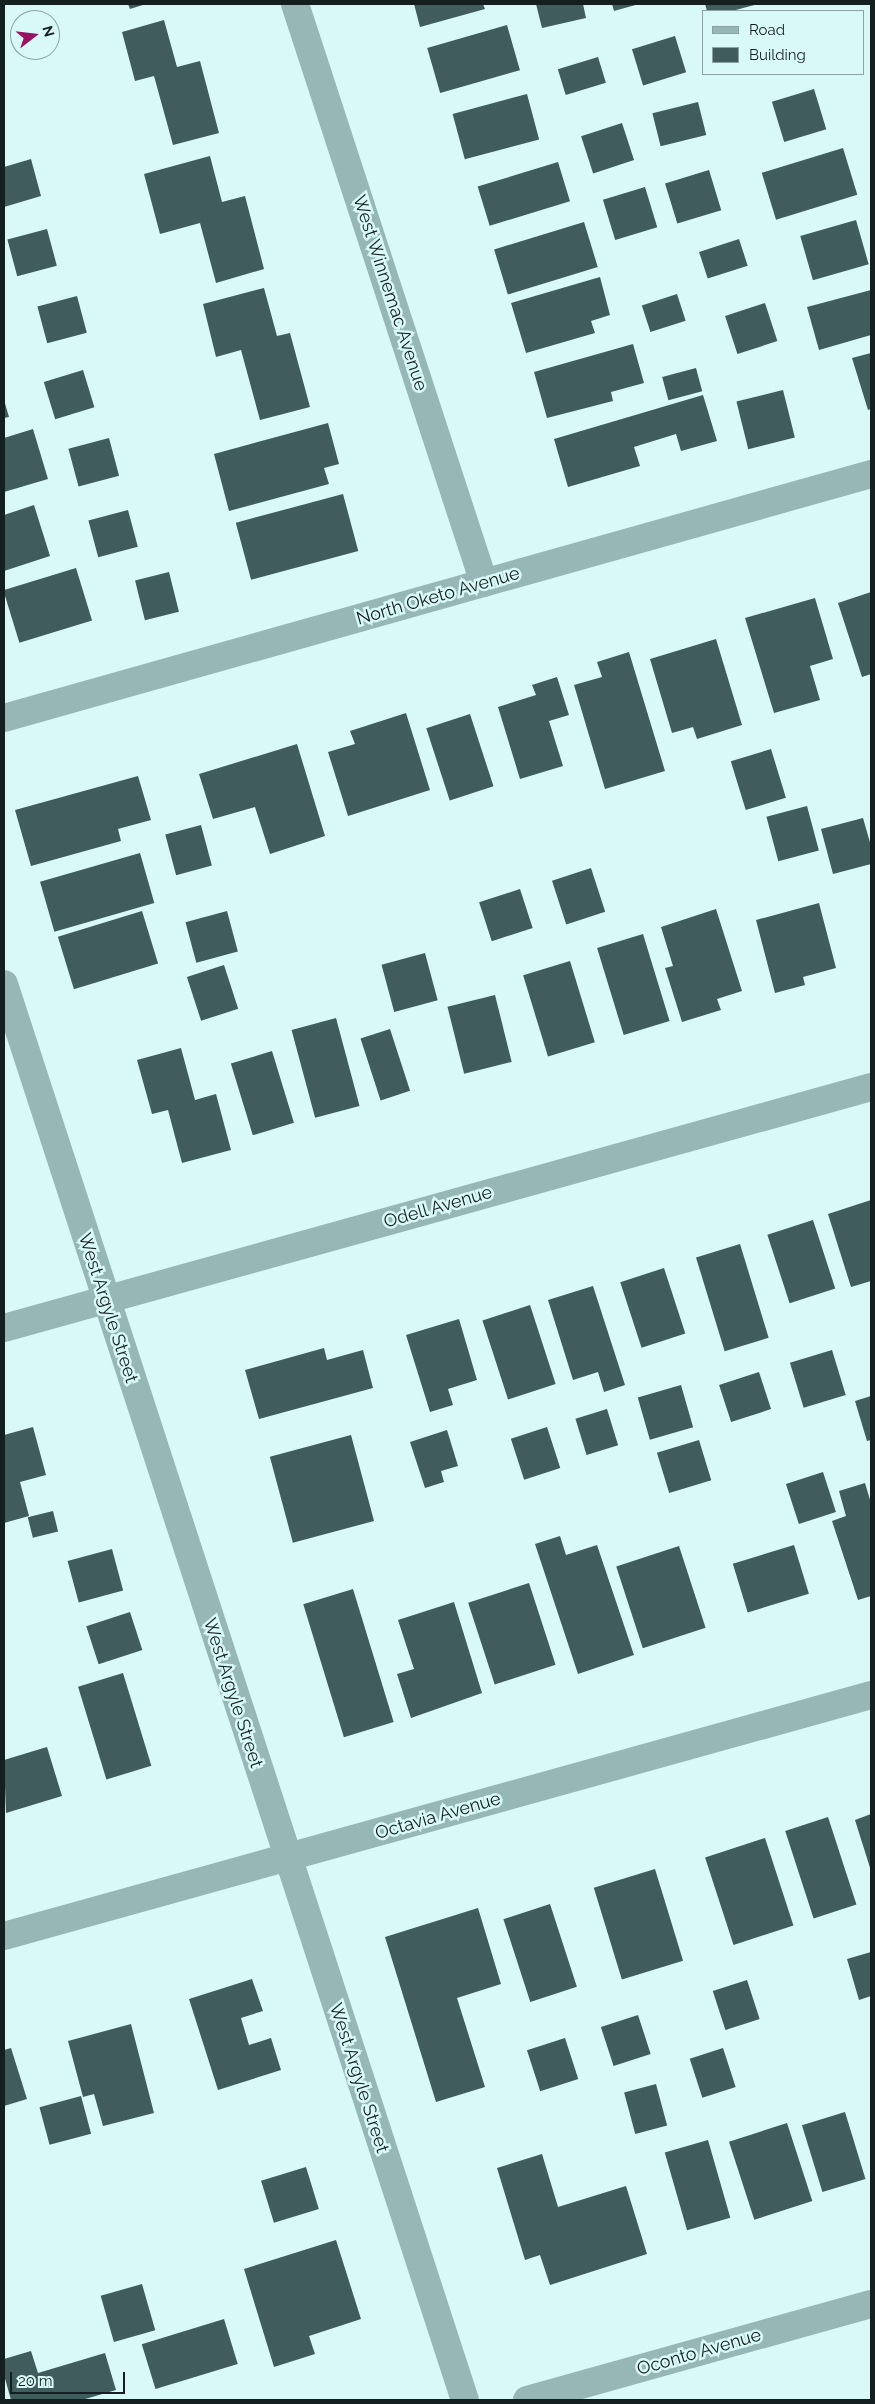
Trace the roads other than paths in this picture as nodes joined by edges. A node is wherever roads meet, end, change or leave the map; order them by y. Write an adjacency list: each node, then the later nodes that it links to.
1 (295, 4): 3 (street, West Winnemac Avenue)
2 (871, 474): 3 (street, North Oketo Avenue)
3 (484, 583): 4 (street, North Oketo Avenue)
4 (4, 718)
5 (4, 984): 7 (street, West Argyle Street)
6 (871, 1087): 7 (street, Odell Avenue)
7 (105, 1300): 8 (street, Odell Avenue); 10 (street, West Argyle Street)
8 (4, 1328)
9 (871, 1695): 10 (street, Octavia Avenue)
10 (287, 1858): 11 (street, Octavia Avenue); 13 (street, West Argyle Street)
11 (4, 1936)
12 (871, 2304): 14 (street, Oconto Avenue)
13 (465, 2400)
14 (526, 2400)

